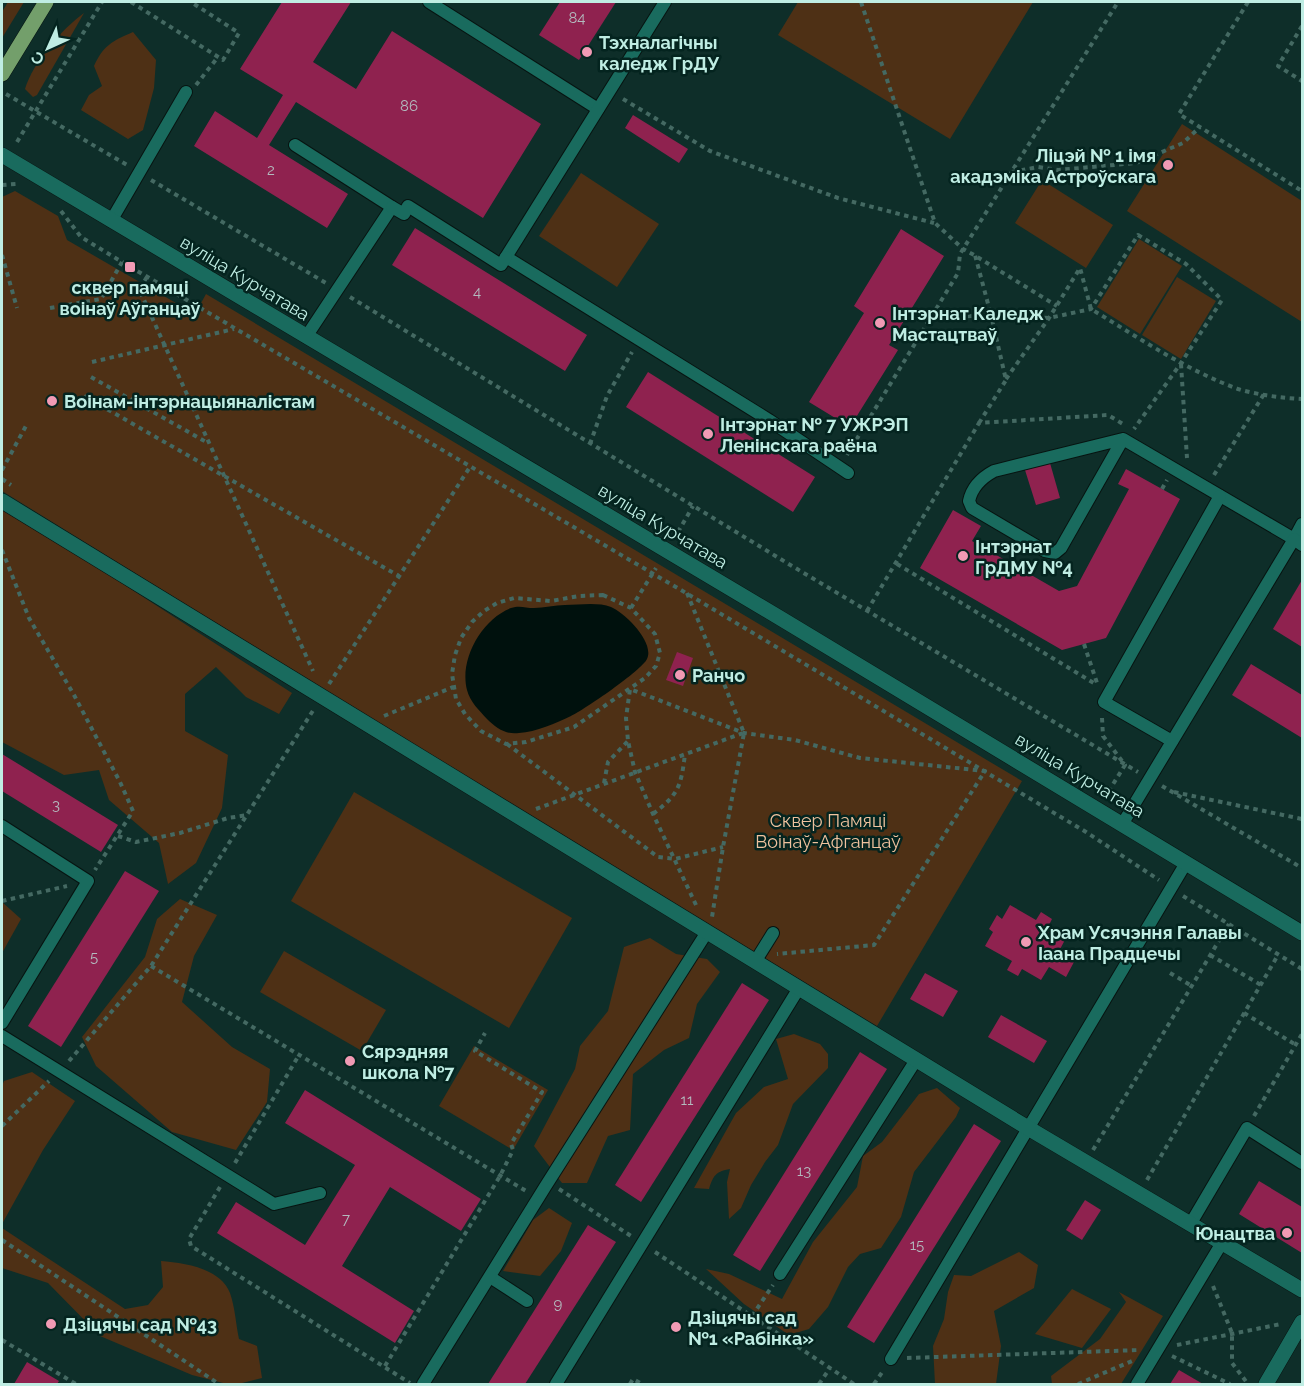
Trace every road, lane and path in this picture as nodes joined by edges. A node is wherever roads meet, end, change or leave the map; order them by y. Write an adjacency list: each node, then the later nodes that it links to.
1 (46, 2): 12 (main road)
2 (102, 2): 18 (path)
3 (131, 2): 11 (path)
4 (191, 2): 11 (path)
5 (429, 2): 17 (lane)
6 (665, 2): 15 (lane)
7 (861, 2): 31 (path)
8 (1118, 2): 24 (path)
9 (1248, 2): 19 (path)
10 (1302, 26): 13 (path)
11 (218, 57): 14 (path)
12 (2, 74)
13 (1302, 81)
14 (191, 89): 23 (lane)
15 (609, 91): 17 (lane); 31 (path)
16 (6, 94): 18 (path)
17 (598, 109): 35 (lane)
18 (36, 111): 20 (path); 23 (path)
19 (1200, 127): 24 (path); 27 (path)
20 (17, 142)
21 (295, 145): 28 (lane)
22 (2, 155): 30 (street, вуліца Курчатава)
23 (139, 172): 30 (lane); 38 (path)
24 (1011, 172): 32 (path)
25 (18, 184): 26 (path)
26 (2, 185)
27 (1302, 191)
28 (392, 207): 35 (lane); 38 (lane)
29 (58, 208): 36 (path)
30 (111, 221): 47 (street, вуліца Курчатава)
31 (935, 223): 32 (path)
32 (963, 249): 34 (path); 44 (path)
33 (2, 255): 40 (path)
34 (974, 255): 39 (path); 43 (path)
35 (506, 257): 48 (lane)
36 (122, 262): 37 (path); 41 (path)
37 (147, 277): 46 (path); 49 (path)
38 (338, 290): 47 (lane); 62 (path)
39 (1057, 306): 42 (path); 45 (path)
40 (17, 308)
41 (50, 308)
42 (1091, 309): 45 (path); 51 (path); 51 (path)
43 (991, 315): 44 (path); 45 (path); 53 (path)
44 (930, 318): 66 (path)
45 (1050, 318): 53 (path)
46 (235, 328): 49 (path); 64 (path)
47 (306, 337): 107 (street, вуліца Курчатава)
48 (641, 340): 62 (path); 66 (lane)
49 (164, 345): 50 (path); 61 (path)
50 (92, 362)
51 (1181, 363): 54 (path); 59 (path); 63 (path)
52 (91, 377): 61 (path)
53 (1006, 380): 57 (path)
54 (1264, 394): 56 (path); 68 (path)
55 (84, 396): 67 (path)
56 (1302, 399)
57 (979, 423)
58 (27, 424): 65 (path)
59 (1134, 430)
60 (1123, 439): 60 (lane); 69 (lane)
61 (209, 443): 67 (path)
62 (590, 444): 71 (path)
63 (1187, 462)
64 (470, 467): 77 (path); 78 (path)
65 (2, 470)
66 (844, 470)
67 (224, 477): 78 (path); 83 (path)
68 (1213, 477)
69 (1221, 496): 74 (lane); 93 (lane)
70 (2, 501): 86 (street)
71 (693, 506): 73 (path); 81 (path)
72 (1302, 524): 74 (lane)
73 (678, 532)
74 (1298, 542): 93 (lane)
75 (2, 550): 109 (path)
76 (656, 568): 77 (path)
77 (653, 573): 79 (path); 80 (path)
78 (399, 576): 86 (path)
79 (686, 592): 91 (path); 97 (path)
80 (631, 608): 85 (path); 87 (path)
81 (867, 611): 84 (path); 96 (path)
82 (1084, 644): 84 (path)
83 (313, 672)
84 (1098, 686): 88 (path)
85 (453, 687): 89 (path); 94 (path)
86 (326, 689): 105 (path); 119 (street)
87 (630, 689): 91 (path); 92 (path); 94 (path)
88 (1099, 696)
89 (384, 716)
90 (1101, 716): 96 (path)
91 (744, 733): 95 (path); 97 (path); 110 (path)
92 (628, 741): 98 (path); 100 (path)
93 (1172, 741): 99 (lane)
94 (506, 744): 102 (path)
95 (685, 754): 98 (path); 104 (path)
96 (1125, 765): 99 (path)
97 (985, 771): 115 (path); 122 (path)
98 (635, 772): 100 (path); 104 (path)
99 (1149, 779): 101 (path); 107 (lane)
100 (604, 783): 102 (path)
101 (1170, 791): 106 (path); 113 (path)
102 (574, 794): 103 (path); 111 (path)
103 (536, 809)
104 (653, 814): 111 (path)
105 (248, 815): 109 (path); 126 (path)
106 (1302, 819)
107 (1123, 823): 112 (street, вуліца Курчатава)
108 (2, 826): 114 (lane)
109 (118, 836): 114 (path)
110 (723, 847): 111 (path); 119 (path)
111 (675, 859): 117 (path)
112 (1186, 863): 115 (lane); 121 (street, вуліца Курчатава)
113 (1302, 868)
114 (88, 881): 116 (path); 133 (lane)
115 (1172, 889): 118 (path); 142 (lane)
116 (2, 901)
117 (699, 910)
118 (1229, 924): 123 (path); 124 (path)
119 (710, 926): 125 (street); 150 (lane)
120 (773, 933): 125 (lane)
121 (1302, 933)
122 (770, 954)
123 (1210, 955): 129 (path); 130 (path)
124 (1278, 955): 127 (path); 129 (path)
125 (755, 962): 131 (street)
126 (151, 966): 138 (path); 140 (path)
127 (1302, 969)
128 (1170, 972): 130 (path)
129 (1261, 985): 132 (path)
130 (1192, 986): 144 (path)
131 (799, 988): 139 (street); 154 (lane)
132 (1244, 1013): 137 (path); 148 (path)
133 (2, 1023)
134 (485, 1033): 147 (path)
135 (1302, 1034): 137 (path)
136 (2, 1036): 140 (lane)
137 (1296, 1045): 143 (path)
138 (299, 1055): 146 (path); 147 (path)
139 (916, 1060): 142 (street); 156 (lane)
140 (60, 1071): 141 (path); 146 (lane)
141 (2, 1126)
142 (1028, 1128): 144 (street); 165 (lane)
143 (1247, 1128): 145 (lane); 151 (lane)
144 (1086, 1161): 148 (street)
145 (1302, 1163)
146 (227, 1176): 149 (lane); 166 (path)
147 (500, 1176): 150 (path); 166 (path)
148 (1140, 1192): 151 (street)
149 (320, 1193)
150 (539, 1198): 154 (path); 157 (lane)
151 (1191, 1223): 153 (street)
152 (2, 1240): 170 (path)
153 (1223, 1241): 155 (lane); 158 (street)
154 (642, 1243): 160 (path); 172 (lane)
155 (1206, 1270): 162 (path); 164 (lane)
156 (780, 1274): 160 (path)
157 (490, 1277): 159 (lane); 171 (lane)
158 (1302, 1290)
159 (527, 1301)
160 (752, 1316): 167 (path)
161 (1297, 1322): 162 (path); 181 (street)
162 (1232, 1333): 164 (path); 180 (path)
163 (2, 1340): 169 (path)
164 (1158, 1350): 165 (path); 177 (path); 178 (lane); 179 (path)
165 (891, 1359)
166 (385, 1366): 168 (path)
167 (830, 1368): 175 (path); 176 (path)
168 (402, 1378)
169 (76, 1384)
170 (219, 1384)
171 (423, 1384)
172 (556, 1384)
173 (630, 1384): 174 (path)
174 (642, 1384)
175 (819, 1384)
176 (854, 1384)
177 (1077, 1384)
178 (1137, 1384)
179 (1230, 1384)
180 (1248, 1384)
181 (1266, 1384)

